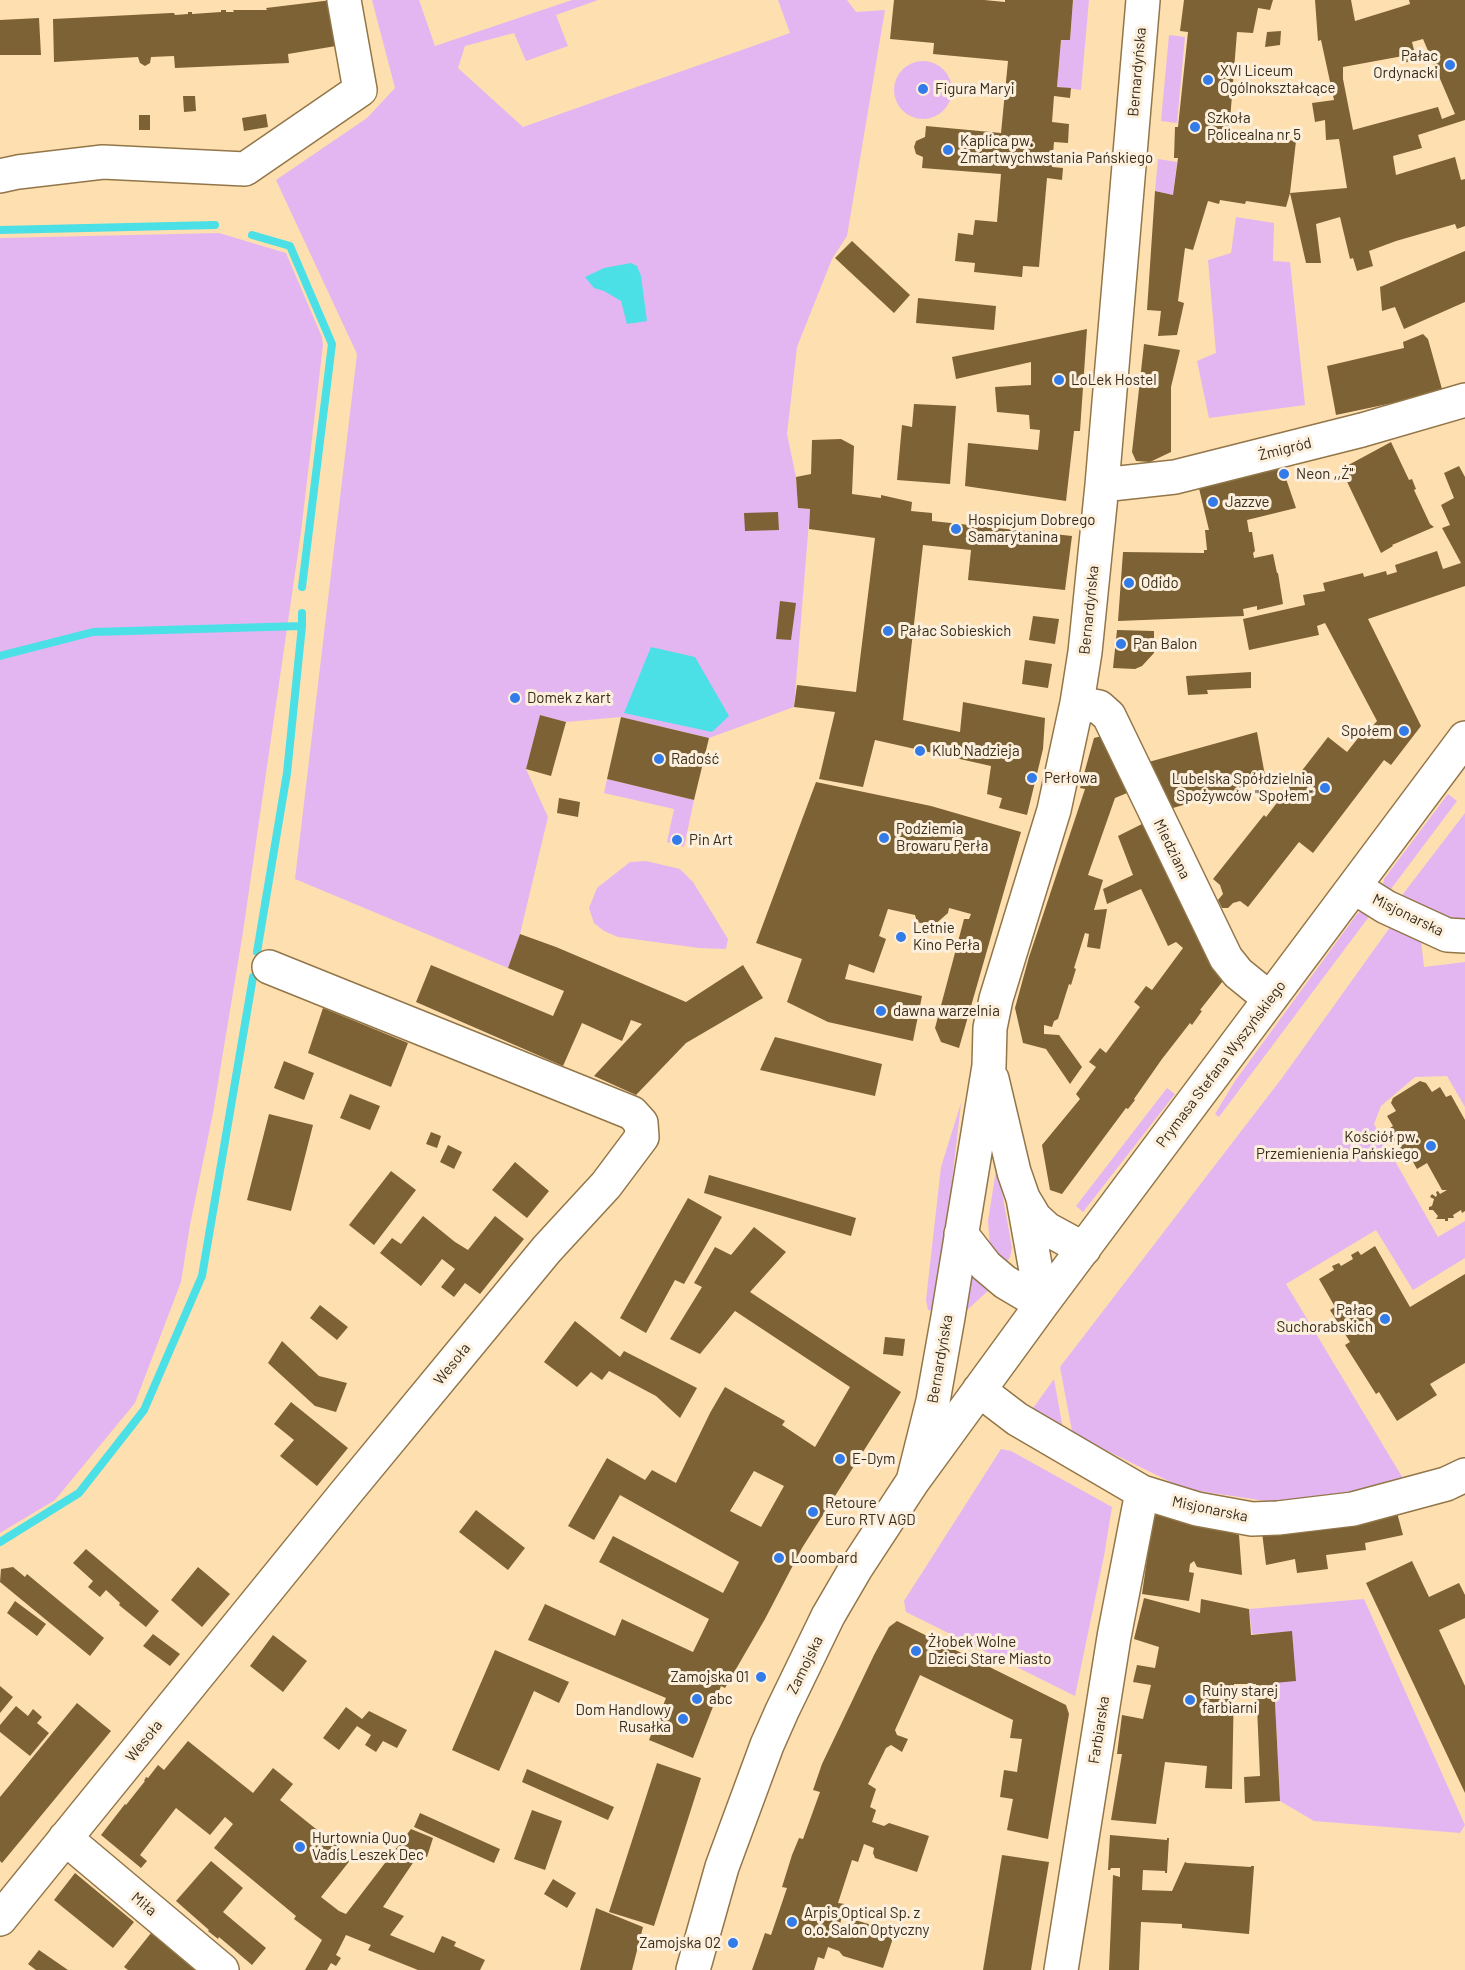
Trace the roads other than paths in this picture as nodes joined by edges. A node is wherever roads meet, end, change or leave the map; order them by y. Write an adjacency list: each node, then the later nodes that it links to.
1 (344, 0): 3 (street)
2 (1143, 0): 5 (street, Bernardyńska)
3 (0, 176)
4 (1465, 400): 5 (street, Żmigród)
5 (1102, 485): 6 (street, Bernardyńska)
6 (1077, 703): 11 (street, Miedziana); 12 (street, Bernardyńska)
7 (1465, 738): 8 (street, Prymasa Stefana Wyszyńskiego)
8 (1354, 887): 9 (street, Misjonarska); 11 (street, Prymasa Stefana Wyszyńskiego)
9 (1456, 935)
10 (269, 967): 21 (street, Wesoła)
11 (1270, 999): 15 (street, Prymasa Stefana Wyszyńskiego)
12 (989, 1066): 13 (street, Bernardyńska); 14 (street, Bernardyńska)
13 (1023, 1198): 15 (street, Bernardyńska); 16 (street, Bernardyńska)
14 (961, 1234): 16 (street); 19 (street, Bernardyńska)
15 (1084, 1249): 16 (street, Prymasa Stefana Wyszyńskiego)
16 (1041, 1304): 17 (street, Prymasa Stefana Wyszyńskiego)
17 (979, 1390): 19 (street, Zamojska); 20 (street, Misjonarska)
18 (1465, 1474): 20 (street, Misjonarska)
19 (913, 1481): 24 (street, Zamojska)
20 (1142, 1492): 25 (street, Farbiarska)
21 (65, 1838): 22 (street, Wesoła); 23 (street, Miła)
22 (0, 1919)
23 (222, 1970)
24 (693, 1970)
25 (1061, 1970)

